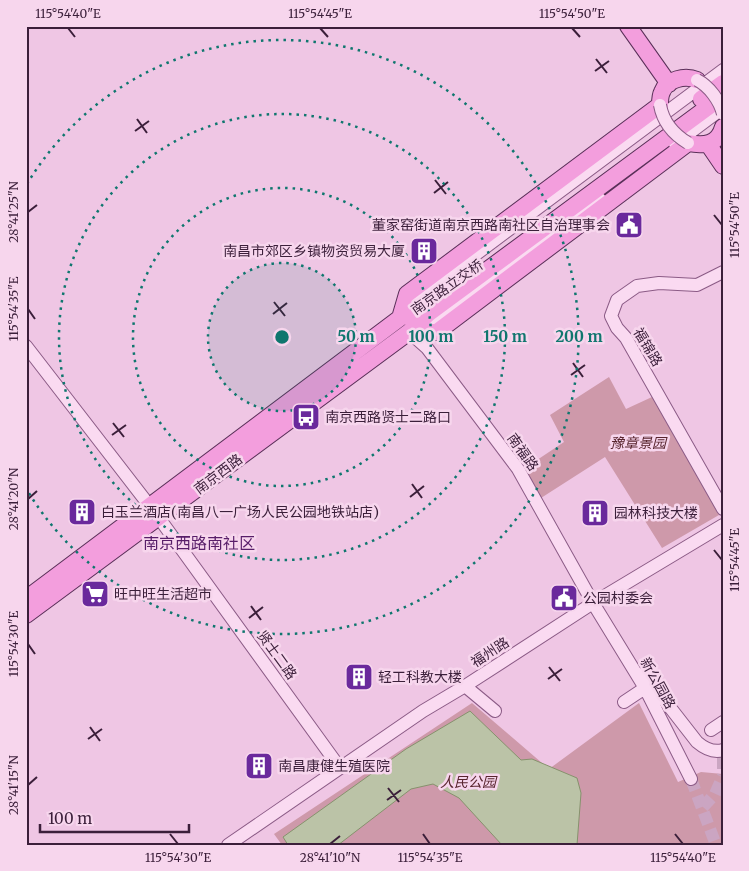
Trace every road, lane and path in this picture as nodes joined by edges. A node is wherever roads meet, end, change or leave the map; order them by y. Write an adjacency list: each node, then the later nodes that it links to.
1 (628, 26): 5 (main road)
2 (723, 70): 14 (street, 南京路立交桥)
3 (697, 80): 5 (main road); 9 (street, bridge)
4 (723, 83): 14 (main road, 南京路立交桥)
5 (669, 84): 7 (main road)
6 (723, 96): 15 (main road, 南京路立交桥)
7 (660, 105): 11 (street, bridge); 14 (main road)
8 (723, 108): 15 (street, 南京路立交桥)
9 (723, 114)
10 (719, 137): 11 (main road); 12 (main road)
11 (688, 143): 15 (main road)
12 (723, 166)
13 (723, 272): 17 (street, 福锦路)
14 (400, 318): 18 (main road, 南京西路)
15 (409, 332): 18 (main road, 南京西路); 21 (street, 南福路)
16 (26, 346): 18 (street, 贤士二路)
17 (723, 509)
18 (154, 512): 20 (main road, 南京西路); 22 (main road, 南京西路); 31 (street, 贤士二路)
19 (723, 525): 21 (street, 福州路)
20 (26, 599)
21 (593, 604): 23 (street, 新公园路); 24 (street, 福州路)
22 (26, 615)
23 (611, 631): 25 (street, 新公园路); 30 (street)
24 (465, 686): 27 (street); 31 (street, 福州路)
25 (645, 688): 26 (street); 32 (street, 新公园路)
26 (624, 702)
27 (495, 711)
28 (723, 722): 29 (street)
29 (711, 730)
30 (723, 750)
31 (340, 768): 33 (street, 福州路)
32 (691, 778)
33 (228, 845)

